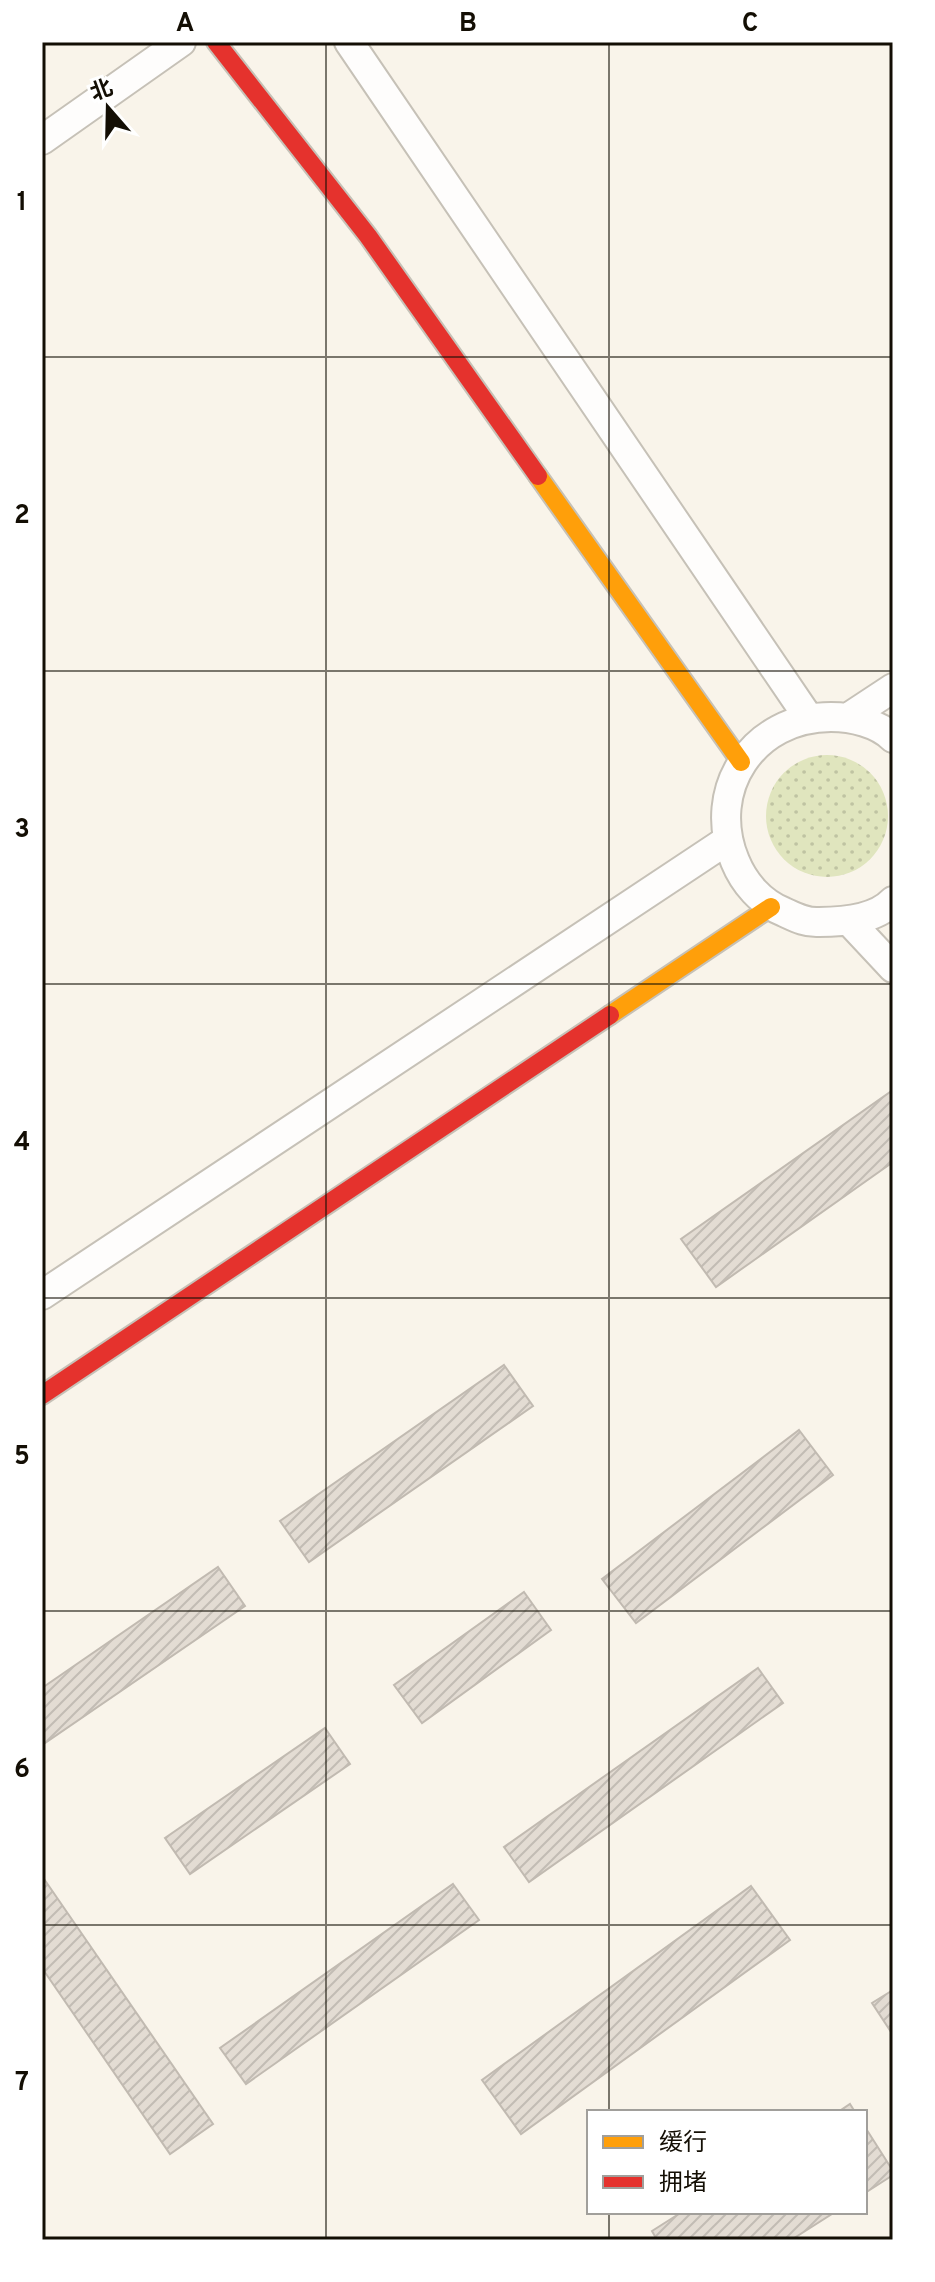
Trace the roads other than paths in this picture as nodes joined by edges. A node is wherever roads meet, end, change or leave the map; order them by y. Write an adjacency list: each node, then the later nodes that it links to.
1 (181, 42): 4 (street)
2 (216, 42): 9 (street)
3 (349, 42): 6 (street)
4 (42, 140)
5 (893, 688): 7 (street)
6 (808, 717): 7 (street); 9 (street)
7 (849, 717): 8 (street)
8 (893, 738)
9 (741, 762): 10 (street)
10 (726, 841): 12 (street); 15 (street)
11 (893, 901): 13 (street)
12 (771, 907): 13 (street); 16 (street)
13 (850, 922): 14 (street)
14 (893, 968)
15 (42, 1295)
16 (42, 1395)

